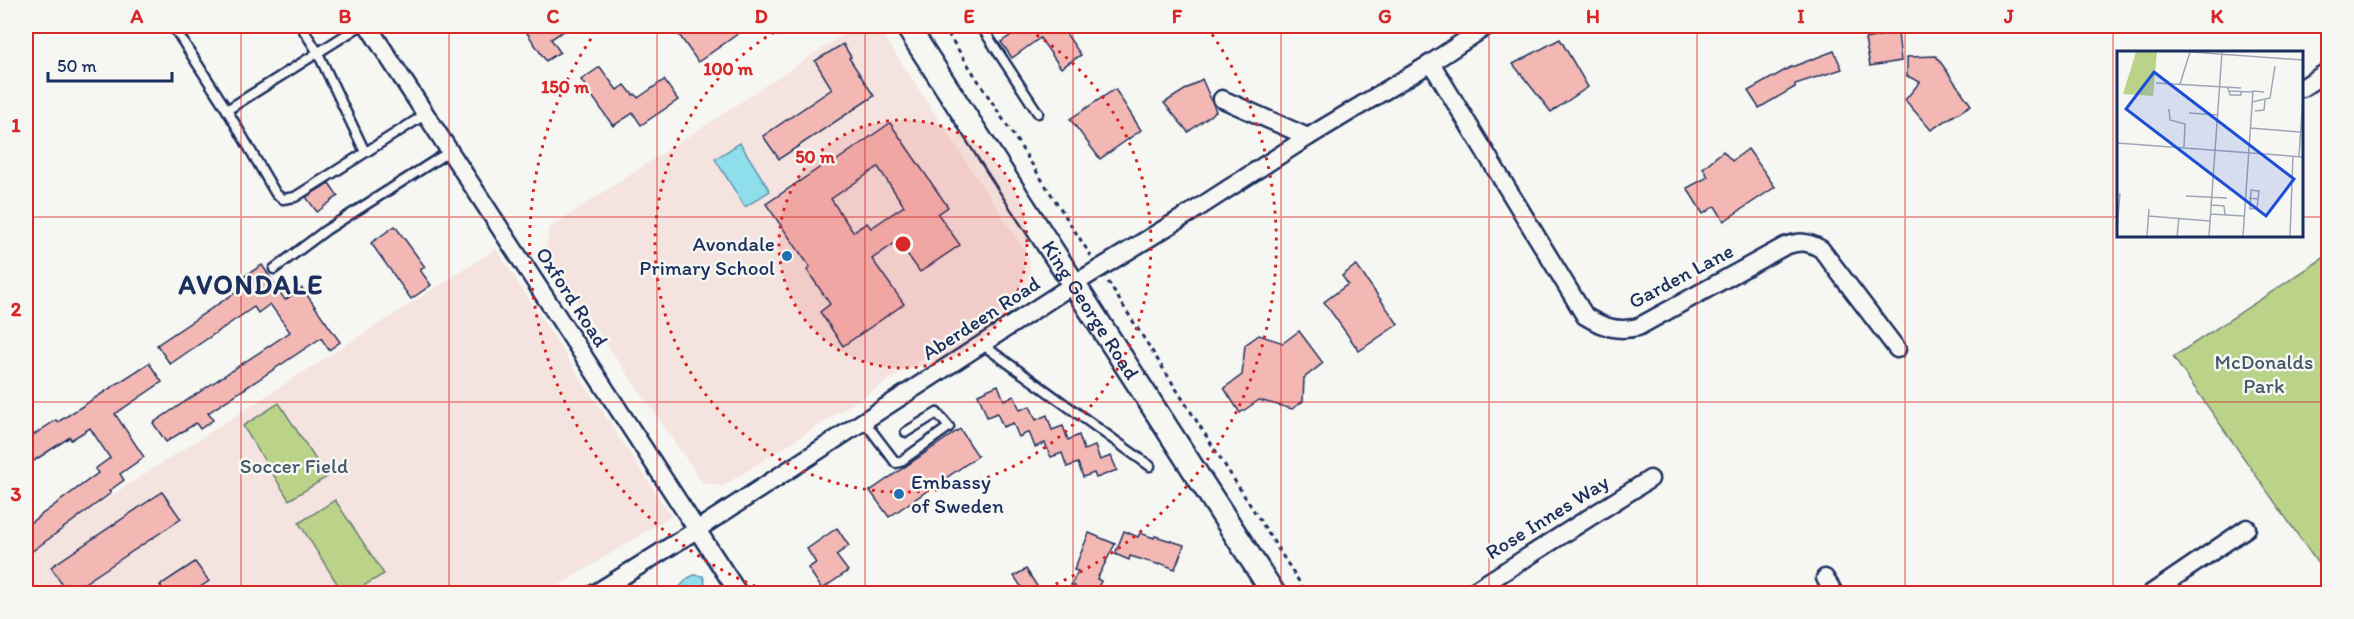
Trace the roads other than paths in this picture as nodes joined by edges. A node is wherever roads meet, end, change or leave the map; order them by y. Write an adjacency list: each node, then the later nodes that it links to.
1 (172, 26): 13 (lane)
2 (301, 26): 8 (lane)
3 (360, 26): 8 (lane)
4 (368, 26): 15 (street, Oxford Road)
5 (907, 26): 20 (main road, King George Road)
6 (981, 26): 14 (lane)
7 (1487, 26): 9 (street, Aberdeen Road)
8 (317, 51): 13 (lane); 18 (lane)
9 (1431, 63): 16 (street, Aberdeen Road); 22 (street, Garden Lane)
10 (2328, 71): 11 (street)
11 (2303, 87)
12 (1222, 99): 16 (street)
13 (227, 110): 18 (lane)
14 (1038, 113)
15 (426, 114): 17 (street, Oxford Road); 18 (lane)
16 (1308, 137): 20 (street, Aberdeen Road)
17 (450, 151): 19 (lane); 28 (street, Oxford Road)
18 (365, 152)
19 (274, 269)
20 (1074, 284): 21 (street, Aberdeen Road); 32 (main road, King George Road)
21 (983, 345): 23 (street, Aberdeen Road); 25 (lane)
22 (1898, 349)
23 (864, 421): 24 (lane); 28 (street, Aberdeen Road)
24 (906, 432)
25 (1150, 466)
26 (1650, 479): 33 (street, Rose Innes Way)
27 (2247, 528): 35 (street)
28 (698, 530): 30 (street, Aberdeen Road); 31 (street, Oxford Road)
29 (1825, 578): 34 (street)
30 (594, 594)
31 (739, 594)
32 (1274, 594)
33 (1469, 594)
34 (1835, 594)
35 (2150, 594)

